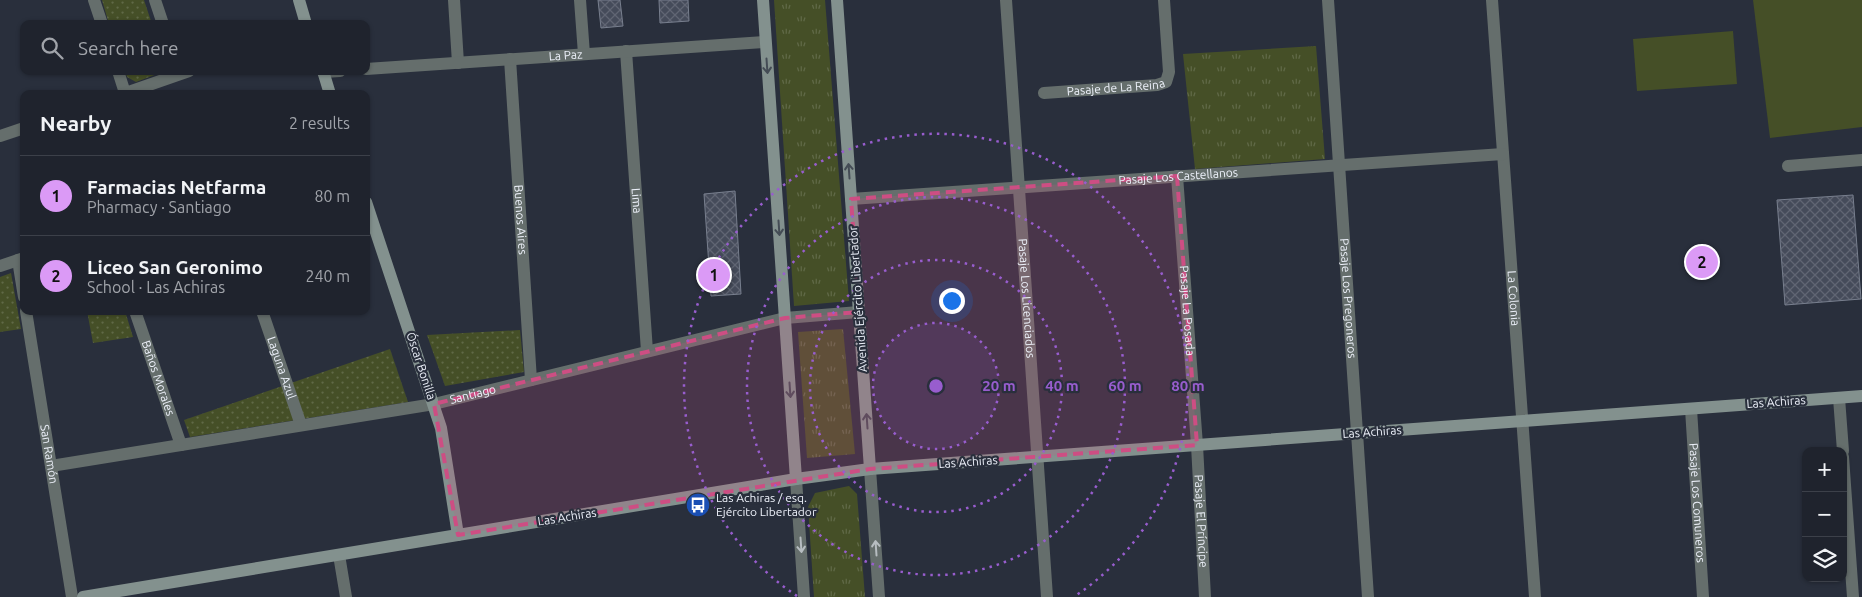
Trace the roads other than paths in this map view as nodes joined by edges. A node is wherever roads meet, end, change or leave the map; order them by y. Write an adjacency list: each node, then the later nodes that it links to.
1 (94, 0): 12 (street)
2 (155, 0): 13 (street)
3 (298, 0): 14 (street)
4 (454, 0): 19 (street)
5 (580, 0): 17 (street)
6 (763, 0): 15 (street)
7 (837, 0): 36 (street, Avenida Ejército Libertador, one-way to 7)
8 (1006, 0): 35 (street, Pasaje Los Licenciados)
9 (1164, 0): 27 (street, Pasaje de La Reina)
10 (1328, 0): 32 (street, Pasaje Los Pregoneros)
11 (1492, 0): 30 (street, La Colonia)
12 (101, 20)
13 (161, 20)
14 (305, 20)
15 (766, 42): 16 (street, La Paz); 44 (street, one-way to 44)
16 (626, 52): 17 (street, La Paz); 45 (street, Lima)
17 (584, 54): 18 (street, La Paz)
18 (510, 60): 19 (street, La Paz); 46 (street, Buenos Aires)
19 (458, 63): 20 (street, La Paz)
20 (370, 69)
21 (119, 75): 24 (street)
22 (174, 75): 25 (street)
23 (324, 75): 26 (street)
24 (123, 90)
25 (132, 90)
26 (329, 90)
27 (1044, 93)
28 (20, 129): 29 (street)
29 (0, 136)
30 (1503, 154): 32 (street, Pasaje Los Castellanos); 51 (street, La Colonia)
31 (1862, 160): 33 (street)
32 (1339, 165): 34 (street, Pasaje Los Castellanos); 53 (street, Pasaje Los Pregoneros)
33 (1788, 166)
34 (1177, 176): 35 (street, Pasaje Los Castellanos); 55 (street, Pasaje La Posada)
35 (1019, 187): 36 (street, Pasaje Los Castellanos); 57 (street, Pasaje Los Licenciados)
36 (851, 199): 40 (street, Avenida Ejército Libertador)
37 (370, 214): 49 (street, Óscar Bonilla)
38 (20, 259): 39 (street)
39 (0, 266)
40 (859, 312): 44 (street, Santiago); 59 (street, Avenida Ejército Libertador, one-way to 40)
41 (27, 315): 58 (street, San Ramón)
42 (136, 315): 54 (street, Baños Morales)
43 (263, 315): 52 (street, Laguna Azul)
44 (785, 318): 45 (street, Santiago); 60 (street, one-way to 60)
45 (647, 351): 46 (street, Santiago)
46 (531, 380): 49 (street, Santiago)
47 (1862, 396): 48 (street, Las Achiras)
48 (1839, 398): 50 (street, Las Achiras); 56 (street)
49 (434, 404): 52 (street, Santiago); 62 (street, Óscar Bonilla)
50 (1691, 409): 51 (street, Las Achiras); 73 (street, Pasaje Los Comuneros)
51 (1522, 421): 53 (street, Las Achiras); 72 (street, La Colonia)
52 (301, 426): 54 (street, Santiago)
53 (1357, 433): 55 (street, Las Achiras); 71 (street, Pasaje Los Pregoneros)
54 (181, 445): 58 (street, Santiago)
55 (1197, 445): 57 (street, Las Achiras); 70 (street, Pasaje El Príncipe)
56 (1843, 447)
57 (1037, 457): 59 (street, Las Achiras); 69 (street, Pasaje Los Licenciados)
58 (51, 466): 64 (street, San Ramón)
59 (870, 469): 60 (street, Las Achiras); 68 (street, Avenida Ejército Libertador, one-way to 59)
60 (796, 479): 62 (street, Las Achiras); 67 (street, one-way to 67)
61 (1846, 492): 74 (street)
62 (458, 535): 63 (street, Las Achiras)
63 (339, 555): 65 (street, Las Achiras); 66 (street)
64 (72, 597)
65 (83, 597)
66 (346, 597)
67 (804, 597)
68 (879, 597)
69 (1046, 597)
70 (1205, 597)
71 (1368, 597)
72 (1535, 597)
73 (1703, 597)
74 (1853, 597)

